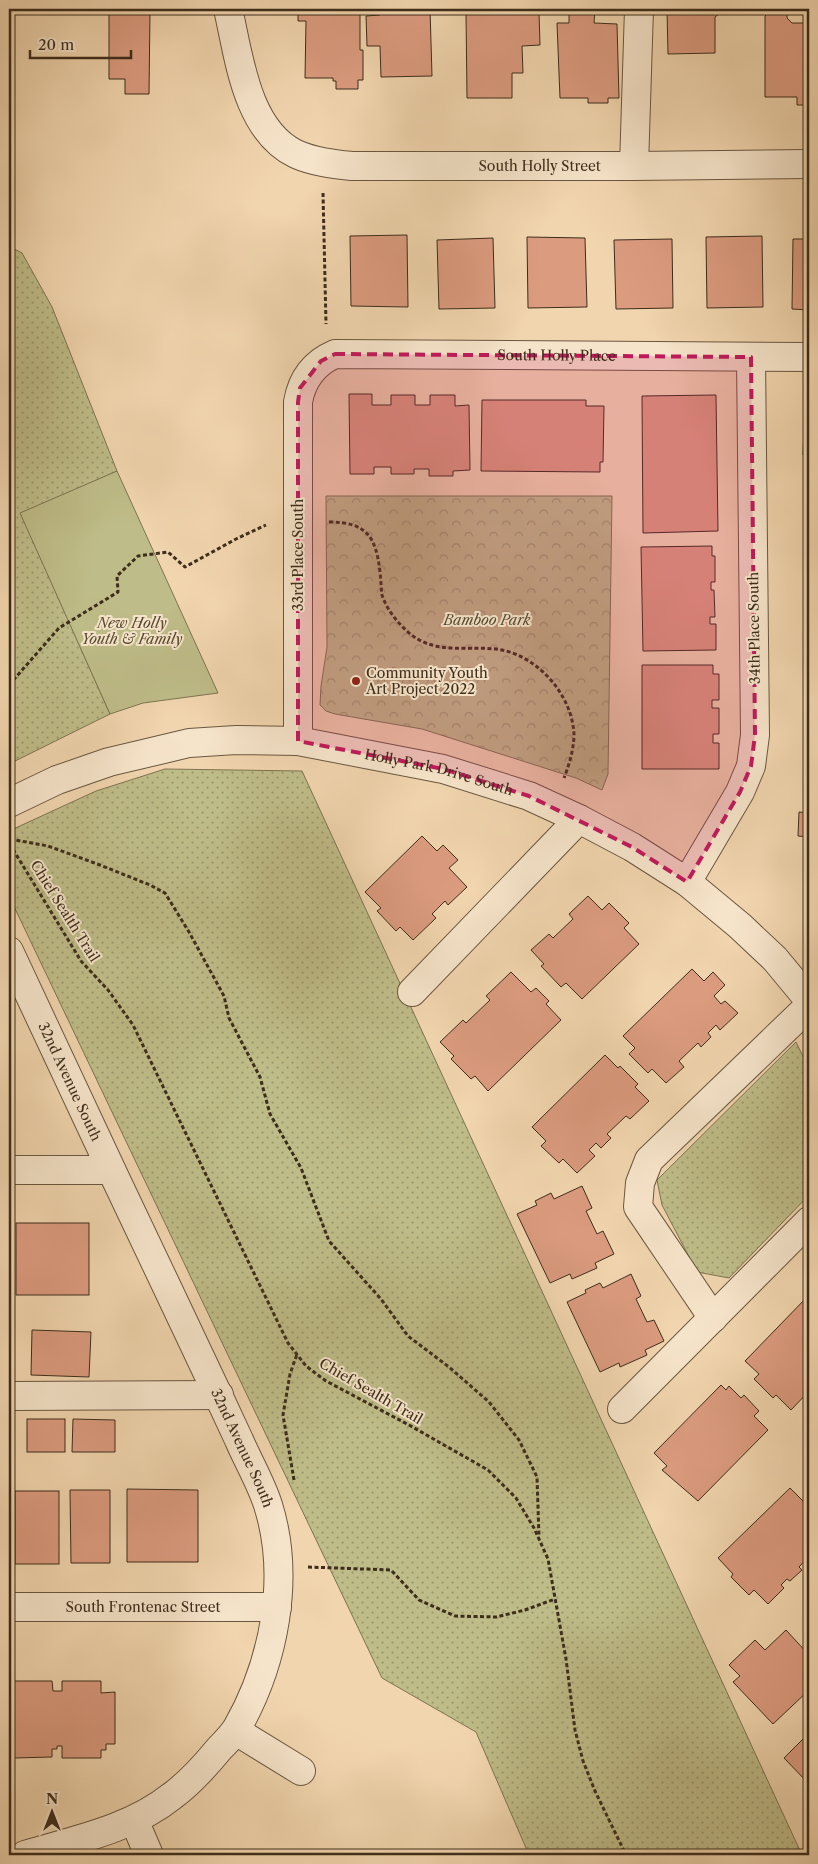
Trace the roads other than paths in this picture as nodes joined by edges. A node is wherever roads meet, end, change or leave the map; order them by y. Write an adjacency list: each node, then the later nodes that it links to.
1 (228, 9): 4 (street, South Holly Street)
2 (639, 9): 4 (street)
3 (809, 164): 4 (street, South Holly Street)
4 (634, 166)
5 (751, 357): 6 (street, South Holly Place); 7 (street, South Holly Place); 11 (street, 34th Place South)
6 (809, 357)
7 (319, 364): 8 (street, 33rd Place South)
8 (298, 741): 9 (street, Holly Park Drive South); 10 (street, Holly Park Drive South)
9 (9, 803)
10 (579, 819): 11 (street, Holly Park Drive South); 13 (street)
11 (687, 882): 14 (street, Holly Park Drive South)
12 (9, 951): 17 (street, 32nd Avenue South)
13 (412, 992)
14 (809, 1000)
15 (809, 1006): 19 (street)
16 (9, 1170): 17 (street)
17 (111, 1170): 21 (street, 32nd Avenue South)
18 (809, 1221): 19 (street)
19 (713, 1318): 22 (street)
20 (9, 1396): 21 (street)
21 (219, 1396): 24 (street, 32nd Avenue South)
22 (622, 1409)
23 (9, 1607): 24 (street, South Frontenac Street)
24 (277, 1607): 25 (street, 32nd Avenue South)
25 (236, 1731): 26 (street); 27 (street, 32nd Avenue South)
26 (301, 1771)
27 (134, 1820): 28 (street, 32nd Avenue South); 29 (street)
28 (25, 1855)
29 (149, 1855)

